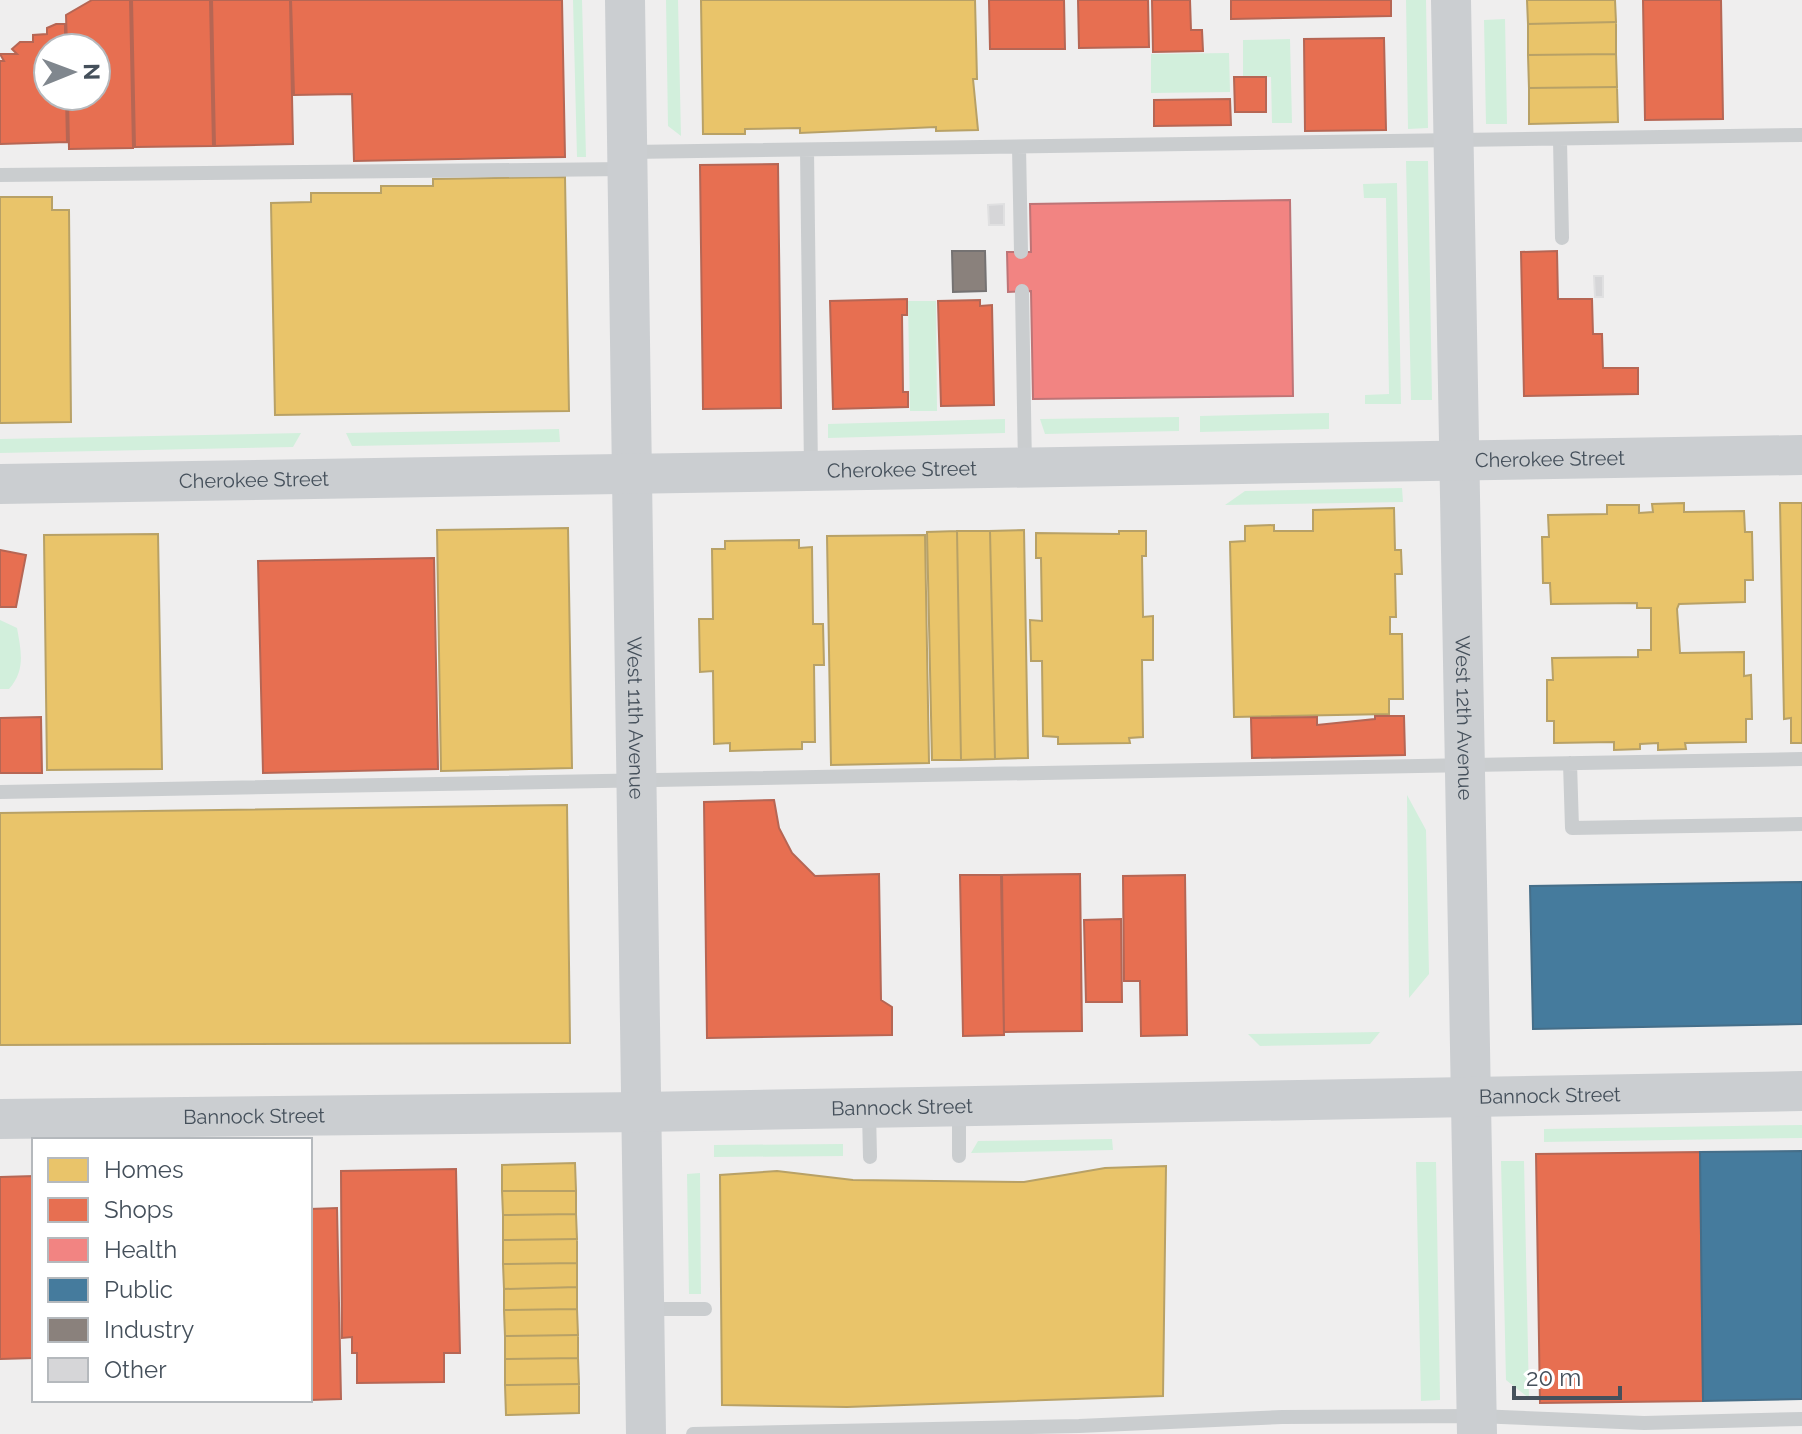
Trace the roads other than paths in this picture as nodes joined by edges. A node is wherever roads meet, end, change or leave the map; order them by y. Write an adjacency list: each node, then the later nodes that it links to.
1 (625, 0): 8 (street, West 11th Avenue)
2 (1451, 0): 5 (street, West 12th Avenue)
3 (1802, 135): 4 (lane)
4 (1560, 140): 5 (lane); 10 (lane)
5 (1454, 141): 6 (lane); 14 (street, West 12th Avenue)
6 (1019, 147): 7 (lane); 11 (lane)
7 (807, 150): 8 (lane); 16 (lane)
8 (627, 161): 9 (lane); 17 (street, West 11th Avenue)
9 (0, 175)
10 (1562, 238)
11 (1021, 252)
12 (1022, 291): 15 (lane)
13 (1802, 455): 14 (street, Cherokee Street)
14 (1460, 460): 15 (street, Cherokee Street); 21 (street, West 12th Avenue)
15 (1025, 467): 16 (street, Cherokee Street)
16 (811, 471): 17 (street, Cherokee Street)
17 (631, 474): 18 (street, Cherokee Street); 22 (street, West 11th Avenue)
18 (0, 484)
19 (1802, 759): 20 (lane)
20 (1570, 763): 21 (lane); 24 (lane)
21 (1465, 765): 22 (lane); 26 (street, West 12th Avenue)
22 (636, 781): 23 (lane); 29 (street, West 11th Avenue)
23 (0, 792)
24 (1802, 824)
25 (1802, 1091): 26 (street, Bannock Street)
26 (1471, 1098): 27 (street, Bannock Street); 37 (street, West 12th Avenue)
27 (959, 1106): 28 (street, Bannock Street); 31 (lane)
28 (869, 1108): 29 (street, Bannock Street); 32 (lane)
29 (641, 1112): 30 (street, Bannock Street); 33 (street, West 11th Avenue)
30 (0, 1119)
31 (959, 1156)
32 (870, 1157)
33 (644, 1309): 34 (lane); 38 (street, West 11th Avenue)
34 (705, 1309)
35 (1802, 1419): 36 (lane)
36 (1644, 1423): 37 (lane); 40 (lane)
37 (1477, 1425): 39 (lane)
38 (646, 1434)
39 (693, 1434)
40 (1678, 1434)

